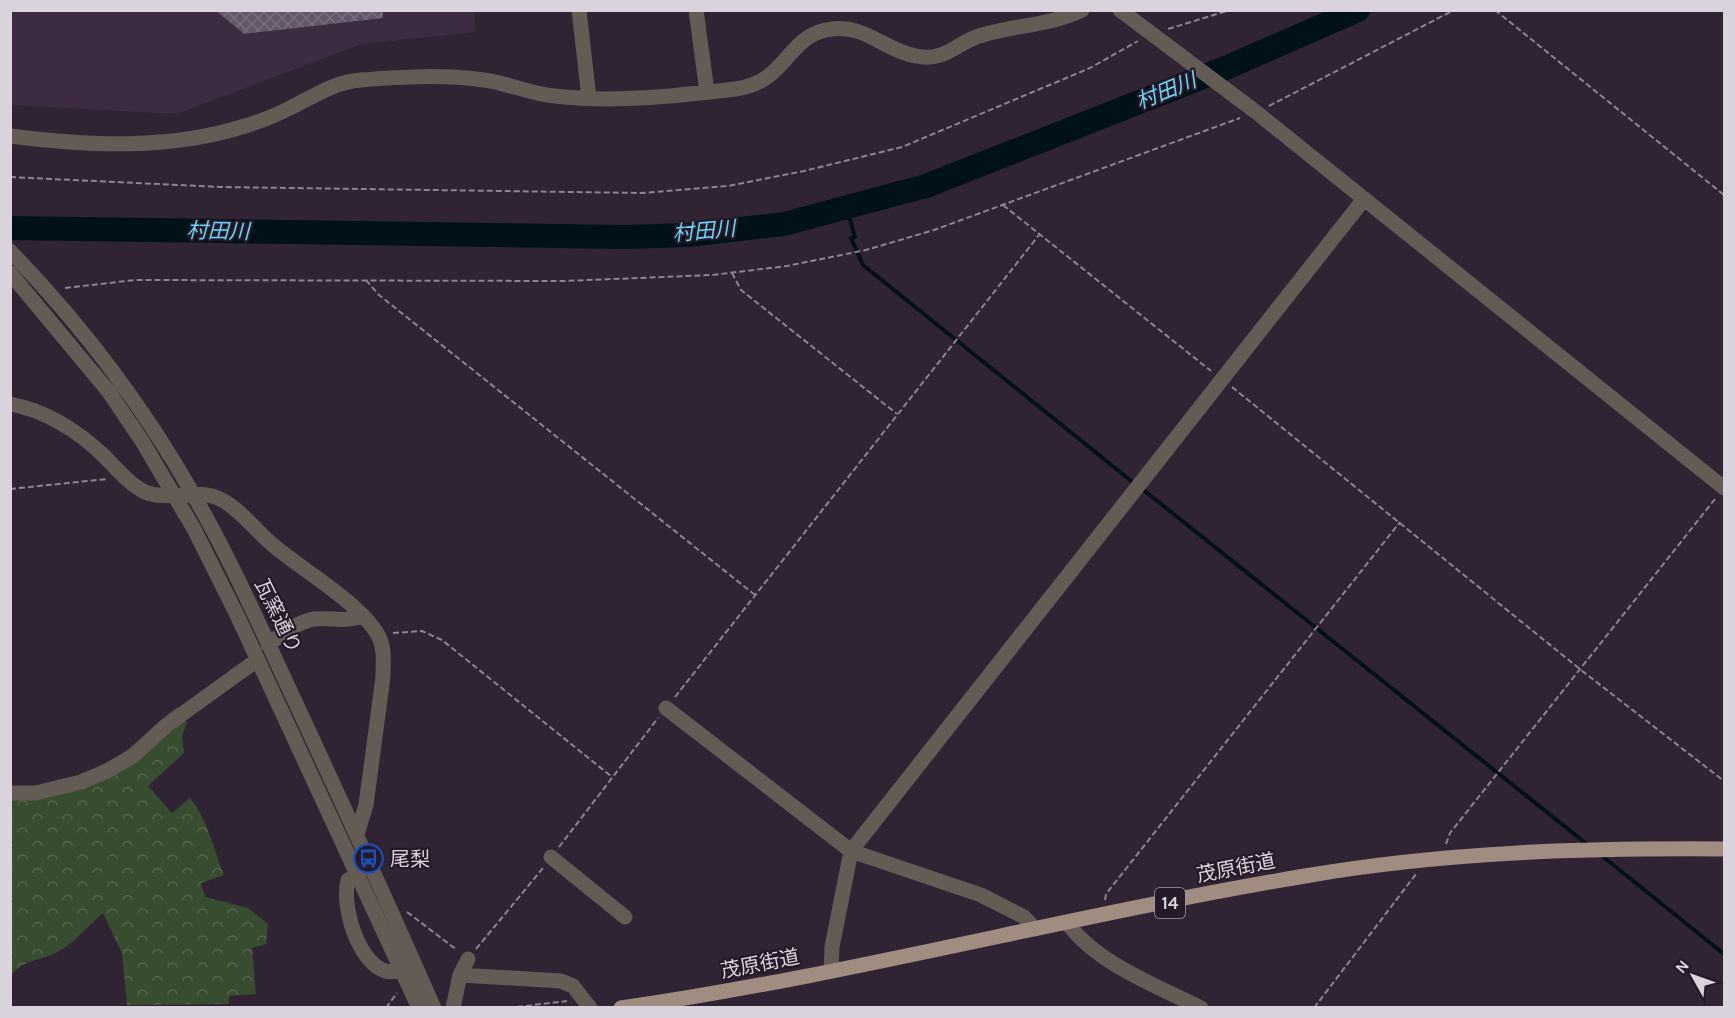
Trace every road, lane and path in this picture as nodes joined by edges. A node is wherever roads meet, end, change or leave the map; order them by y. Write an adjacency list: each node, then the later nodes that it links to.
1 (579, 10): 10 (street)
2 (696, 10): 9 (street)
3 (1082, 10): 9 (street)
4 (1120, 10): 8 (street)
5 (1230, 10): 8 (path)
6 (1454, 10): 11 (path)
7 (1495, 10): 14 (path)
8 (1151, 33): 11 (street); 13 (path)
9 (707, 92): 10 (street)
10 (589, 98): 12 (street)
11 (1256, 112): 15 (street); 16 (path)
12 (10, 136)
13 (10, 177)
14 (1725, 195)
15 (1365, 198): 23 (street); 27 (street)
16 (1003, 205): 17 (path); 19 (path)
17 (1039, 235): 23 (path); 25 (path)
18 (10, 251): 22 (street, 瓦窯通り)
19 (732, 273): 21 (path); 25 (path)
20 (13, 279): 30 (street, 瓦窯通り)
21 (366, 280): 22 (path); 32 (path)
22 (52, 294): 29 (street, 瓦窯通り)
23 (1222, 379): 31 (path); 43 (street)
24 (10, 404): 26 (street)
25 (897, 415): 32 (path)
26 (125, 477): 28 (path); 30 (street)
27 (1724, 488): 37 (path)
28 (10, 489)
29 (193, 494): 30 (street); 33 (street); 35 (street, 瓦窯通り)
30 (175, 495): 36 (street, 瓦窯通り)
31 (1400, 522): 37 (path); 49 (path)
32 (755, 594): 38 (path)
33 (361, 616): 34 (street); 35 (street)
34 (379, 637): 38 (path); 41 (street)
35 (268, 645): 41 (street, 瓦窯通り)
36 (257, 660): 40 (street); 47 (street, 瓦窯通り)
37 (1581, 670): 39 (path); 45 (path)
38 (666, 708): 43 (street)
39 (1725, 781)
40 (10, 793)
41 (357, 834): 48 (street, 瓦窯通り)
42 (1725, 849): 45 (main road, 茂原街道 / 14)
43 (851, 851): 52 (street); 55 (street)
44 (551, 857): 50 (street)
45 (1440, 858): 46 (main road, 茂原街道 / 14)
46 (1423, 860): 49 (main road, 茂原街道 / 14); 65 (path)
47 (359, 875): 54 (street, 瓦窯通り); 54 (street)
48 (390, 908): 53 (path); 59 (street, 瓦窯通り)
49 (1104, 916): 51 (main road, 茂原街道 / 14)
50 (626, 917)
51 (1068, 924): 52 (main road, 茂原街道 / 14); 64 (street)
52 (1035, 929): 55 (main road, 茂原街道 / 14)
53 (468, 959): 56 (street)
54 (401, 970): 58 (street, 瓦窯通り)
55 (831, 971): 63 (main road, 茂原街道 / 14)
56 (460, 975): 60 (street); 62 (street)
57 (574, 1000): 61 (path)
58 (419, 1008)
59 (434, 1008)
60 (453, 1008)
61 (508, 1008)
62 (590, 1008)
63 (621, 1008)
64 (1201, 1008)
65 (1314, 1008)

